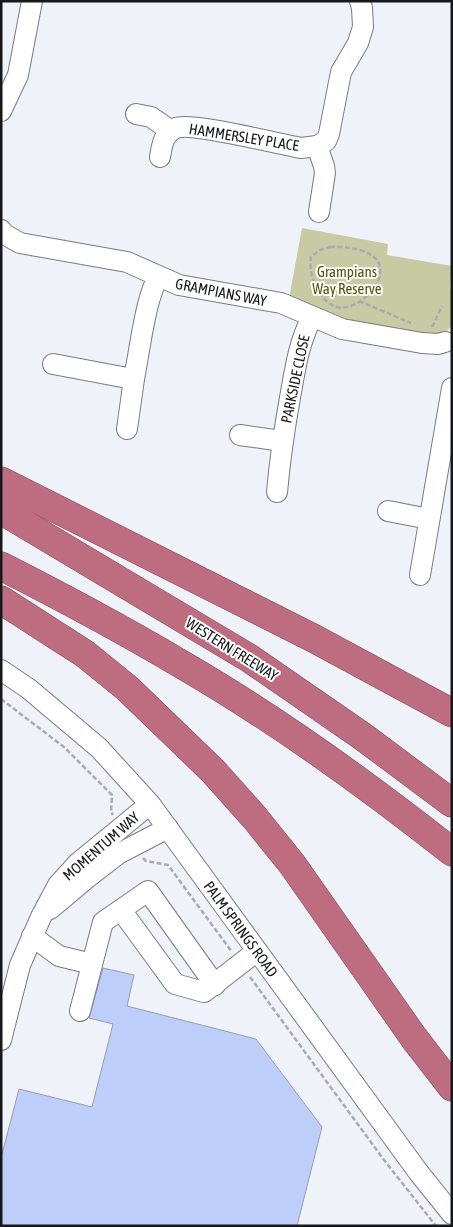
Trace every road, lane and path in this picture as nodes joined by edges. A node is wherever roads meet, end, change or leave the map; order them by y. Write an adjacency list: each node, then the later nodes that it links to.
1 (32, 1): 3 (street)
2 (360, 1): 6 (street, HAMMERSLEY PLACE)
3 (1, 111)
4 (136, 114): 5 (street, HAMMERSLEY PLACE)
5 (171, 131): 6 (street, HAMMERSLEY PLACE); 7 (street, HAMMERSLEY PLACE)
6 (318, 146): 8 (street, HAMMERSLEY PLACE)
7 (160, 157)
8 (319, 212)
9 (2, 235): 10 (street, GRAMPIANS WAY)
10 (158, 277): 13 (street, GRAMPIANS WAY); 17 (street)
11 (359, 301): 11 (path); 14 (path)
12 (442, 306): 15 (path)
13 (312, 317): 15 (street, GRAMPIANS WAY); 22 (street, PARKSIDE CLOSE)
14 (412, 324)
15 (445, 342)
16 (53, 364): 17 (street)
17 (133, 380): 19 (street)
18 (452, 388): 21 (street)
19 (127, 429)
20 (240, 435): 22 (street, PARKSIDE CLOSE)
21 (447, 440): 27 (street)
22 (282, 441): 24 (street, PARKSIDE CLOSE)
23 (1, 481): 33 (highway)
24 (277, 492)
25 (1, 510): 34 (highway, WESTERN FREEWAY)
26 (388, 512): 27 (street)
27 (429, 519): 29 (street)
28 (1, 566): 39 (highway)
29 (420, 576)
30 (1, 600): 49 (highway)
31 (1, 670): 35 (street, PALM SPRINGS ROAD)
32 (1, 699): 36 (path)
33 (452, 712)
34 (452, 803)
35 (150, 804): 36 (street, MOMENTUM WAY); 37 (street, PALM SPRINGS ROAD)
36 (120, 828): 41 (street, MOMENTUM WAY)
37 (168, 828): 38 (street, MOMENTUM WAY); 43 (street, PALM SPRINGS ROAD)
38 (132, 847): 41 (street, MOMENTUM WAY); 45 (path)
39 (452, 852)
40 (121, 910): 44 (street); 46 (street); 46 (street)
41 (41, 917): 42 (street, MOMENTUM WAY)
42 (32, 936): 44 (street); 48 (street, MOMENTUM WAY)
43 (257, 952): 45 (street); 50 (street, PALM SPRINGS ROAD)
44 (92, 964): 47 (street)
45 (241, 964): 46 (street); 51 (path)
46 (215, 984)
47 (80, 1011)
48 (1, 1040)
49 (452, 1086)
50 (452, 1214)
51 (436, 1226)

